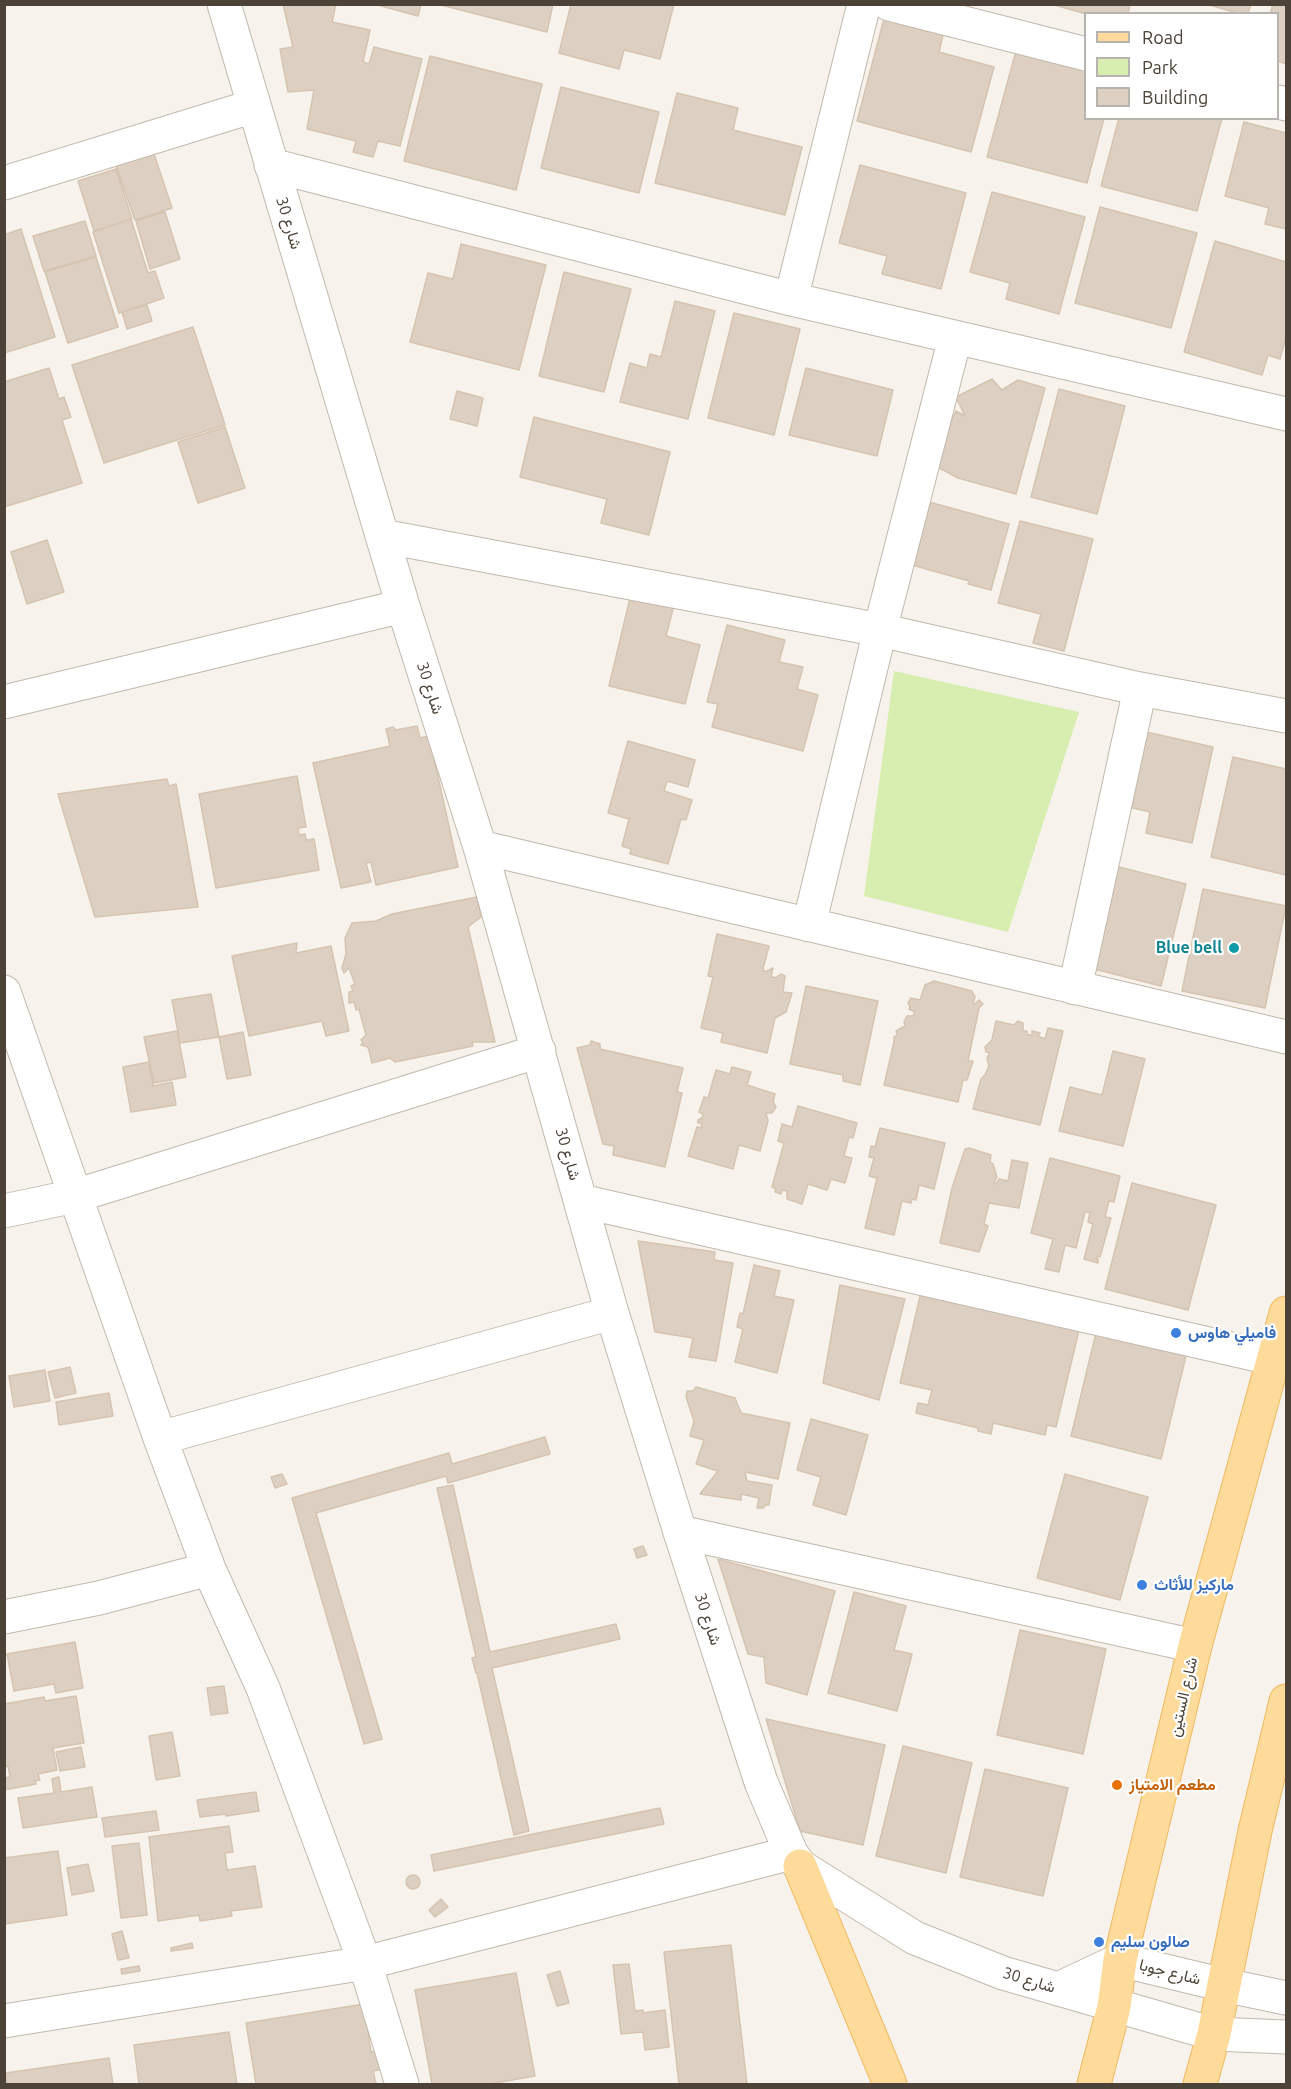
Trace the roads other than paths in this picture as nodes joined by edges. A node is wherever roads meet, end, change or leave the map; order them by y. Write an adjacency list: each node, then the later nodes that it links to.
1 (224, 4): 5 (street, شارع 30)
2 (864, 4): 8 (street)
3 (888, 4): 4 (street)
4 (1084, 53)
5 (254, 106): 6 (street, شارع 30); 7 (street)
6 (272, 165): 8 (street); 11 (street, شارع 30)
7 (4, 183)
8 (791, 299): 9 (street)
9 (955, 338): 10 (street); 13 (street)
10 (1287, 414)
11 (382, 536): 12 (street, شارع 30); 13 (street)
12 (403, 606): 15 (street); 17 (street, شارع 30)
13 (880, 630): 14 (street); 18 (street)
14 (1140, 689): 16 (street); 19 (street)
15 (4, 702)
16 (1287, 716)
17 (480, 847): 18 (street); 22 (street, شارع 30)
18 (809, 925): 19 (street)
19 (1075, 988): 21 (street)
20 (4, 992): 23 (street)
21 (1287, 1037)
22 (538, 1051): 23 (street); 24 (street, شارع 30)
23 (75, 1196): 25 (street); 29 (street)
24 (581, 1201): 26 (street, شارع 30); 28 (street)
25 (4, 1211)
26 (612, 1313): 29 (street); 30 (street, شارع 30)
27 (1287, 1313): 28 (main road, شارع الستين)
28 (1275, 1359): 33 (main road, شارع الستين)
29 (160, 1438): 31 (street)
30 (680, 1532): 33 (street); 35 (street, شارع 30)
31 (209, 1569): 32 (street); 37 (street)
32 (4, 1617)
33 (1195, 1647): 36 (main road, شارع الستين)
34 (1287, 1701): 38 (main road)
35 (795, 1859): 37 (street); 39 (street, شارع 30); 46 (main road)
36 (1120, 1960): 38 (street, شارع جوبا); 39 (street, شارع جوبا); 41 (main road, شارع الستين)
37 (365, 1963): 42 (street); 45 (street)
38 (1224, 1985): 40 (street, شارع جوبا); 43 (main road)
39 (1058, 1989): 41 (street, شارع 30)
40 (1287, 1998)
41 (1114, 2007): 43 (street, شارع 30); 47 (main road, شارع الستين)
42 (4, 2021)
43 (1214, 2034): 44 (street); 48 (main road)
44 (1287, 2037)
45 (402, 2085)
46 (890, 2085)
47 (1094, 2085)
48 (1200, 2085)

